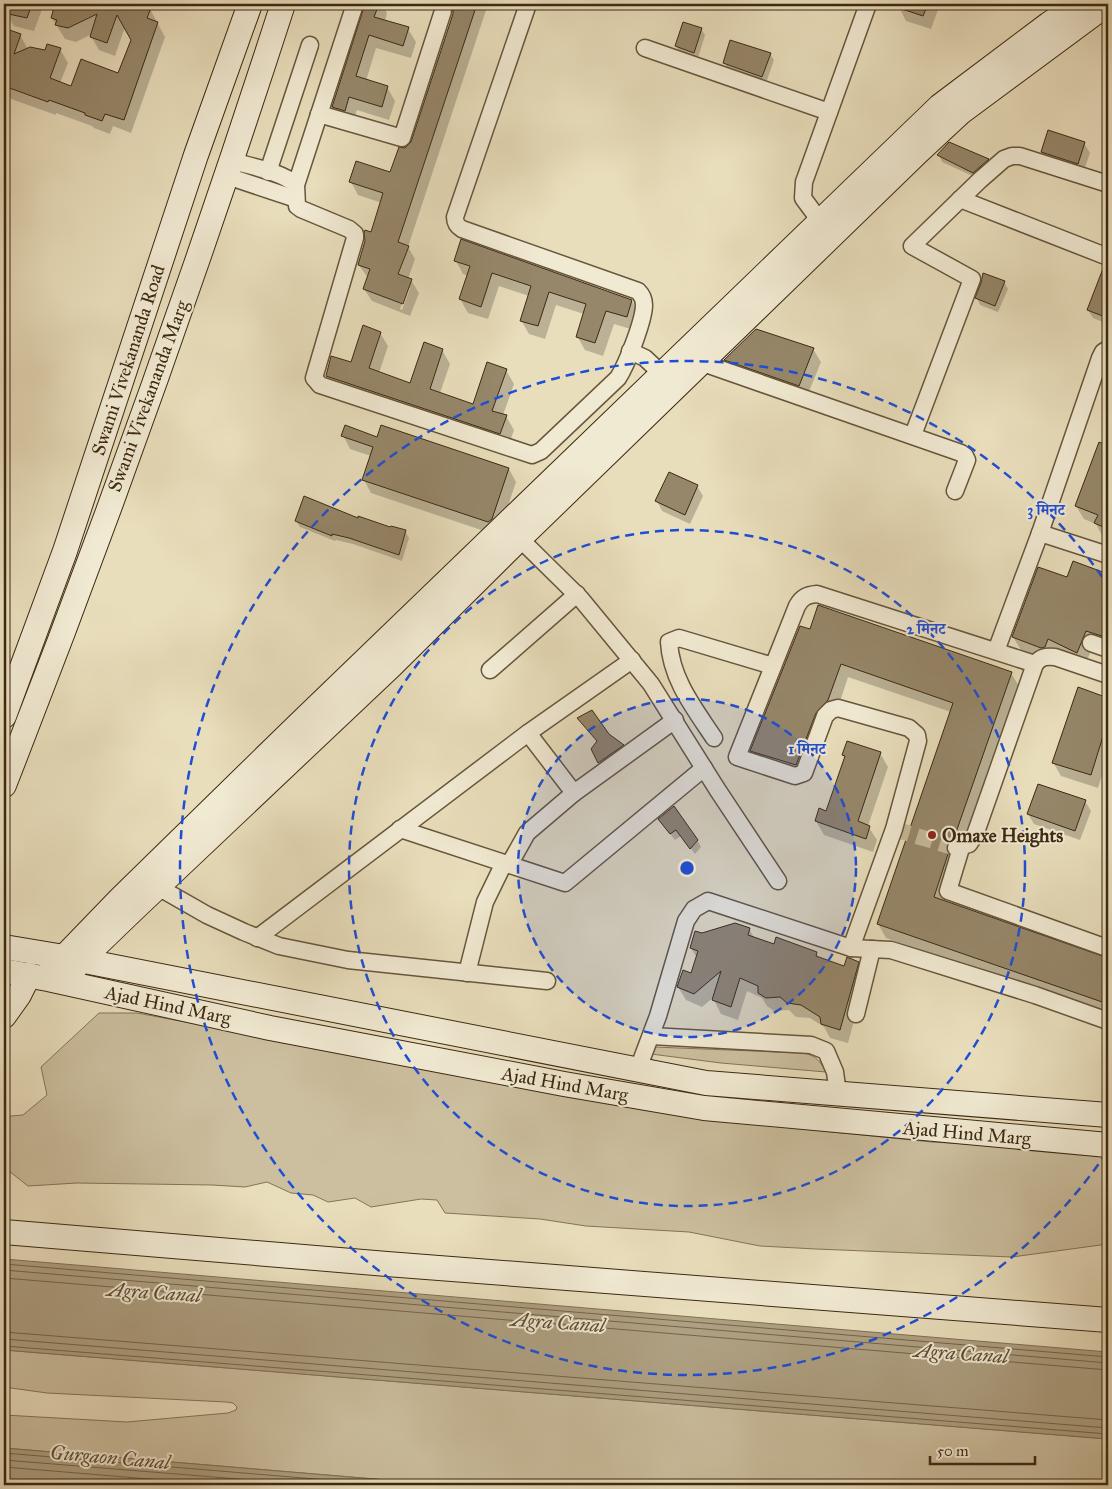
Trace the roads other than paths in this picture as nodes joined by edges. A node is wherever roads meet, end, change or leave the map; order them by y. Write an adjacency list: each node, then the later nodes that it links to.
1 (250, 4): 39 (street, Swami Vivekananda Road)
2 (283, 4): 13 (street, Swami Vivekananda Marg)
3 (355, 4): 12 (street)
4 (528, 4): 22 (street)
5 (868, 4): 11 (street)
6 (1079, 4): 18 (street)
7 (1108, 4): 20 (street)
8 (443, 12): 12 (street)
9 (310, 45): 14 (street)
10 (645, 48): 11 (street)
11 (829, 112): 18 (street)
12 (319, 114): 16 (street)
13 (229, 169): 14 (street); 16 (street); 44 (street, Swami Vivekananda Marg)
14 (268, 172): 16 (street)
15 (1108, 184): 17 (street)
16 (296, 192): 22 (street)
17 (960, 199): 19 (street); 25 (street)
18 (820, 221): 20 (street)
19 (1108, 257)
20 (749, 303): 23 (street); 24 (street)
21 (1108, 349): 28 (street)
22 (630, 351): 24 (street)
23 (700, 362): 25 (street); 27 (street)
24 (662, 374): 27 (street)
25 (914, 435): 26 (street)
26 (955, 491)
27 (513, 531): 30 (street); 49 (street); 55 (street)
28 (1040, 533): 29 (street); 33 (street)
29 (1108, 555)
30 (577, 594): 34 (street); 37 (street)
31 (1091, 643): 32 (street)
32 (1108, 649)
33 (996, 652): 35 (street); 36 (street)
34 (632, 660): 40 (street); 41 (street)
35 (1035, 664): 38 (street); 53 (street)
36 (773, 666): 42 (street); 52 (street)
37 (490, 670)
38 (1108, 675)
39 (4, 716)
40 (675, 720): 43 (street); 45 (street)
41 (528, 733): 45 (street); 46 (street)
42 (714, 738)
43 (704, 768): 47 (street); 48 (street)
44 (4, 785)
45 (574, 793): 47 (street)
46 (400, 830): 47 (street); 50 (street)
47 (507, 864): 57 (street)
48 (778, 881)
49 (158, 887): 50 (street); 55 (street)
50 (258, 938): 57 (street)
51 (4, 947): 55 (street)
52 (852, 948): 54 (street); 63 (street)
53 (1106, 948)
54 (872, 949): 60 (street); 62 (street)
55 (73, 958): 58 (street); 64 (street)
56 (4, 971): 58 (street, Ajad Hind Marg)
57 (467, 973): 59 (street)
58 (46, 979): 61 (street); 68 (street, Ajad Hind Marg)
59 (547, 981)
60 (856, 1014)
61 (4, 1016)
62 (1108, 1021)
63 (651, 1036): 64 (street); 65 (street)
64 (638, 1069): 65 (street)
65 (838, 1094): 66 (street)
66 (888, 1098): 67 (street); 68 (street)
67 (1108, 1115)
68 (885, 1126): 69 (street, Ajad Hind Marg)
69 (1108, 1145)
70 (4, 1232): 71 (street)
71 (1108, 1320)

